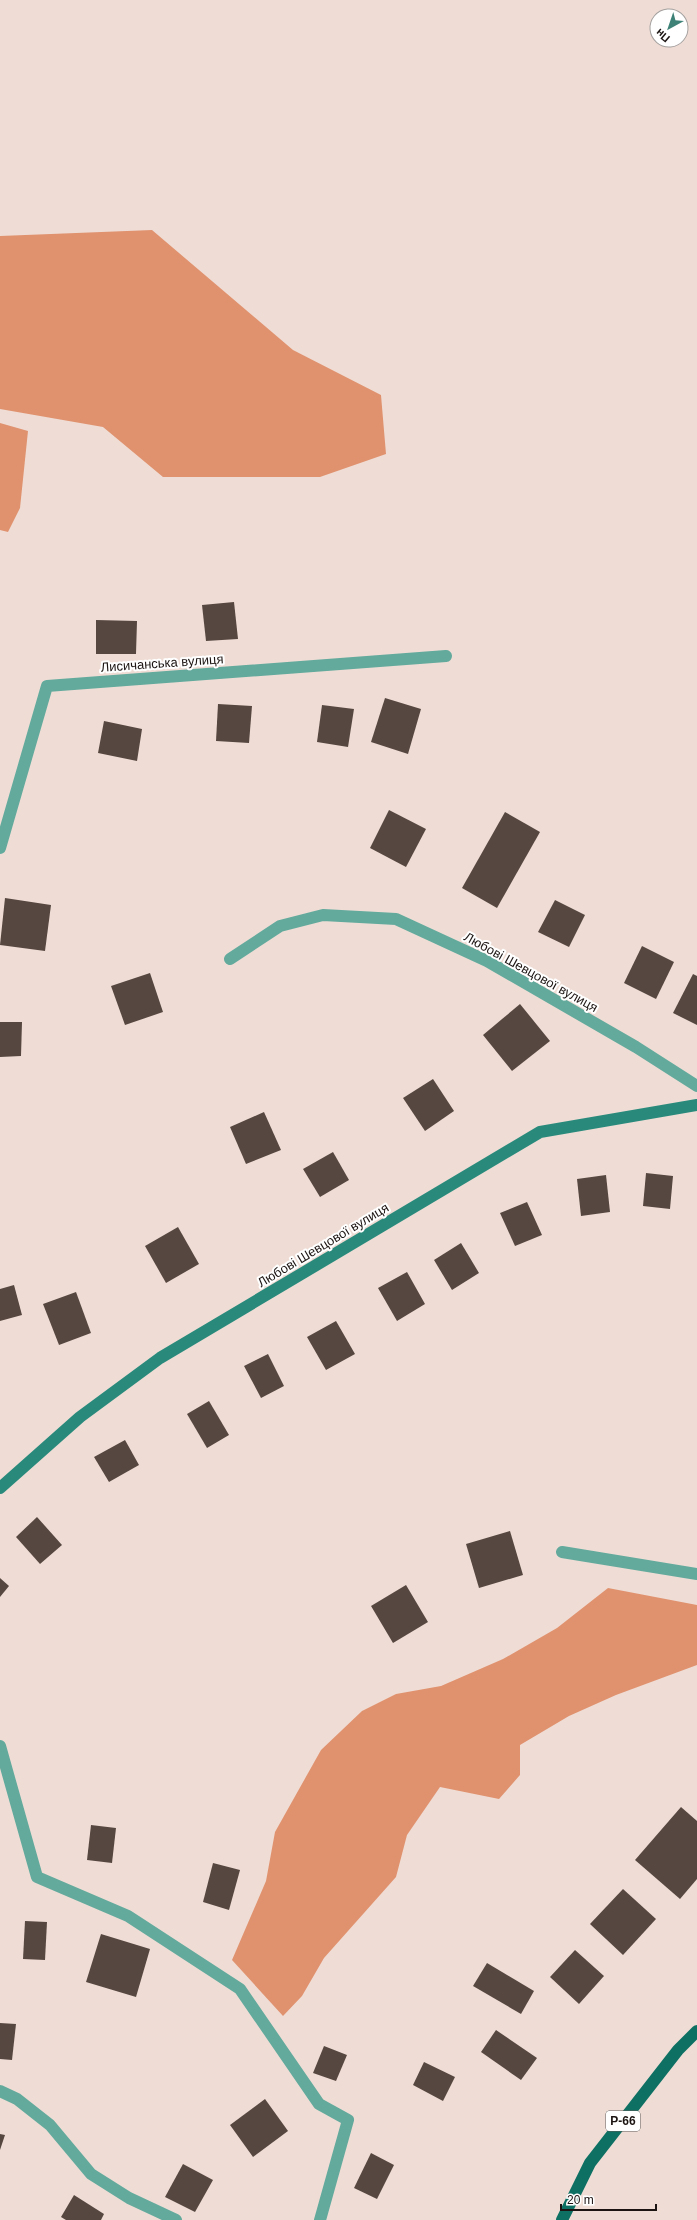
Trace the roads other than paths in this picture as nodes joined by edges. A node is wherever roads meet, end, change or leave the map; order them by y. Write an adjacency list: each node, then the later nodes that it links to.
1 (446, 656): 2 (street, Лисичанська вулиця)
2 (0, 848)
3 (230, 959): 4 (street, Любові Шевцової вулиця)
4 (697, 1086)
5 (697, 1105): 6 (street, Любові Шевцової вулиця)
6 (0, 1488)
7 (562, 1552): 8 (street)
8 (697, 1574)
9 (0, 1746): 13 (street)
10 (697, 2031): 14 (main road, Р-66)
11 (0, 2091): 12 (street)
12 (176, 2220)
13 (320, 2220)
14 (562, 2220)

